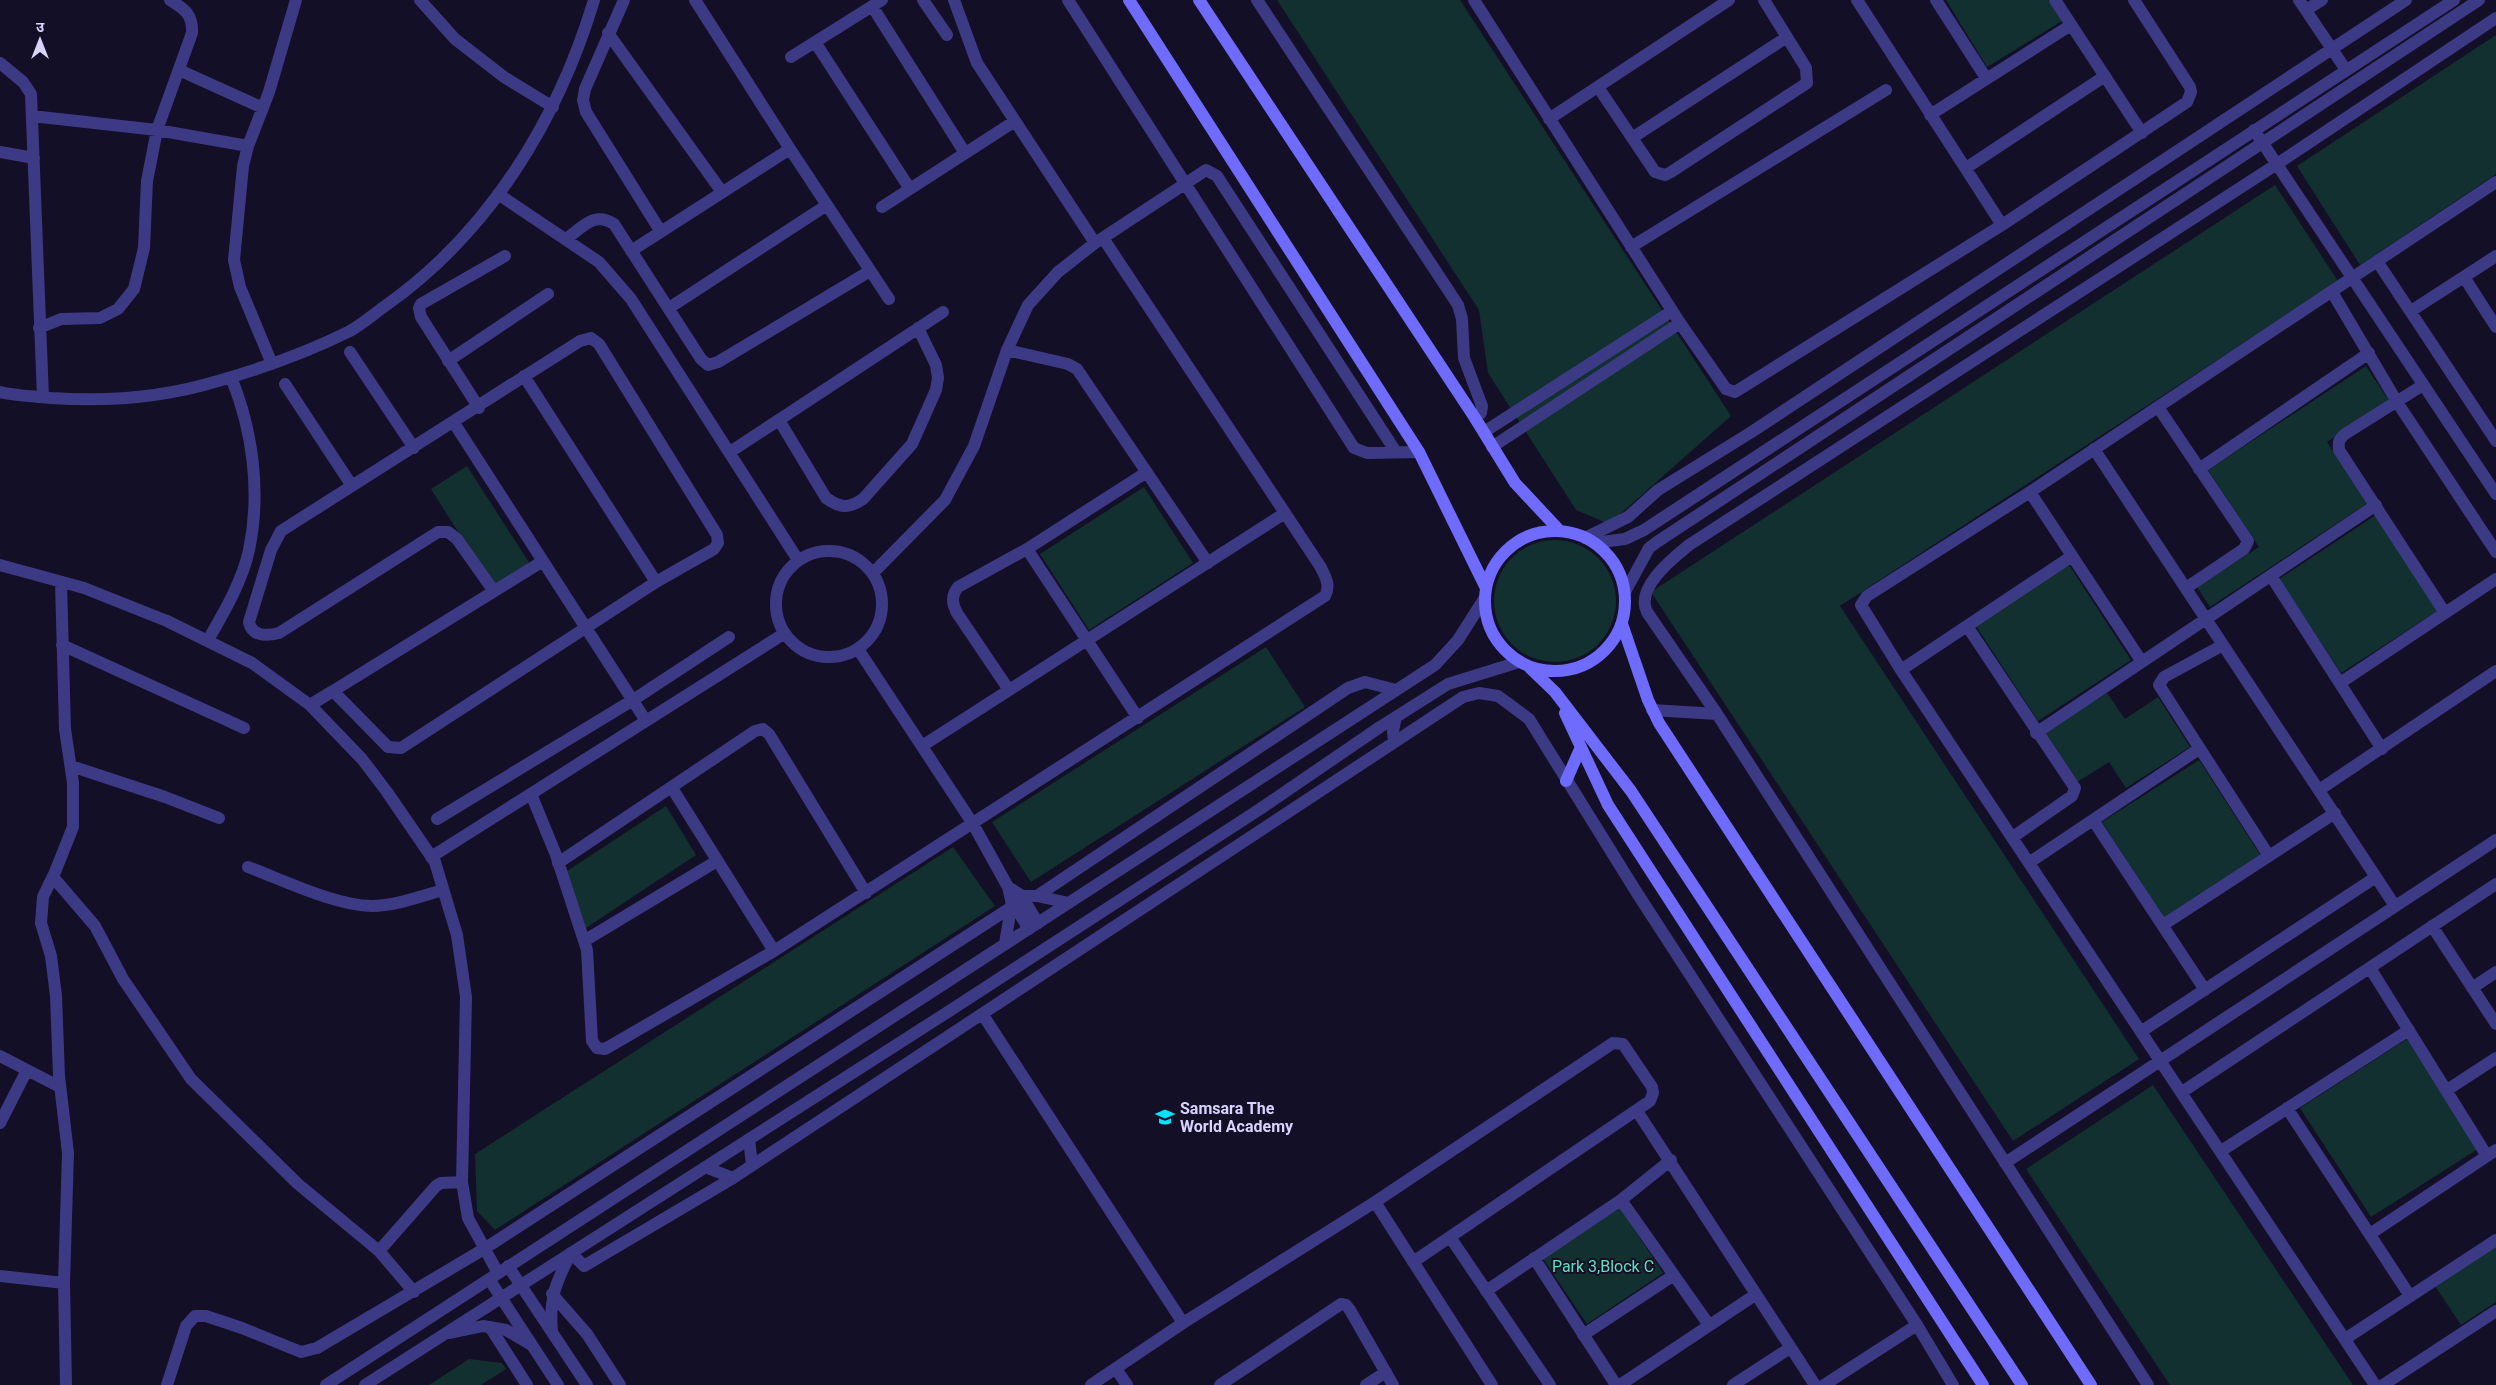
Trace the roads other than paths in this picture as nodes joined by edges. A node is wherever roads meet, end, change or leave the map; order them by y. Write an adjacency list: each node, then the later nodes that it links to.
1 (170, 0): 35 (street)
2 (296, 0): 42 (street)
3 (420, 0): 41 (street)
4 (594, 0): 41 (street)
5 (624, 0): 28 (street)
6 (696, 0): 53 (street)
7 (923, 0): 29 (street)
8 (954, 0): 46 (street)
9 (1068, 0): 60 (street)
10 (1129, 0): 113 (main road)
11 (1199, 0): 103 (main road)
12 (1257, 0): 103 (street)
13 (1474, 0): 45 (street)
14 (1729, 0): 39 (street)
15 (1764, 0): 30 (street)
16 (1857, 0): 43 (street)
17 (1936, 0): 38 (street)
18 (2055, 0): 27 (street)
19 (2134, 0): 49 (street)
20 (2322, 0): 25 (street)
21 (2406, 0): 32 (street)
22 (2454, 0): 36 (street)
23 (2480, 0): 51 (street)
24 (877, 3): 31 (street); 55 (street)
25 (2302, 5): 32 (street)
26 (2496, 18): 57 (street)
27 (2071, 25): 37 (street); 38 (street)
28 (608, 33): 62 (street); 67 (street)
29 (947, 35)
30 (1787, 37): 50 (street); 50 (street)
31 (815, 42): 33 (street); 61 (street)
32 (2332, 50): 36 (street); 122 (street)
33 (791, 56)
34 (0, 63): 44 (street)
35 (179, 70): 42 (street); 47 (street)
36 (2346, 70): 48 (street)
37 (2105, 76): 49 (street); 58 (street)
38 (1986, 78): 43 (street)
39 (1598, 87): 45 (street); 50 (street)
40 (1886, 90): 70 (street)
41 (553, 107): 63 (street)
42 (262, 108): 52 (street)
43 (1930, 115): 58 (street)
44 (32, 116): 47 (street); 56 (street)
45 (1549, 119): 70 (street)
46 (1015, 121): 55 (street); 69 (street)
47 (157, 130): 52 (street); 87 (street)
48 (2254, 130): 51 (street); 122 (street)
49 (2142, 133): 66 (street)
50 (1632, 138)
51 (2263, 143): 57 (street); 138 (street)
52 (248, 146): 93 (street)
53 (790, 149): 62 (street); 64 (street)
54 (0, 152): 56 (street)
55 (966, 153): 61 (street)
56 (34, 158): 87 (street)
57 (2277, 164): 76 (street); 164 (street)
58 (1966, 168): 66 (street)
59 (2496, 182): 74 (street)
60 (1184, 184): 69 (street); 112 (street); 112 (street)
61 (910, 189): 65 (street)
62 (722, 192): 67 (street)
63 (498, 194): 68 (street); 93 (street)
64 (827, 205): 75 (street); 81 (street)
65 (882, 207)
66 (2002, 225): 85 (street)
67 (661, 232): 71 (street)
68 (566, 239): 71 (street); 111 (street)
69 (1099, 240): 89 (street); 120 (street)
70 (1631, 247): 82 (street)
71 (631, 251): 81 (street)
72 (505, 256): 92 (street)
73 (2496, 256): 77 (street)
74 (2377, 261): 76 (street); 84 (street)
75 (870, 271): 80 (street); 81 (street)
76 (2352, 277): 78 (street); 97 (street)
77 (2464, 277): 84 (street); 86 (street)
78 (2332, 292): 91 (street); 101 (street)
79 (548, 294): 92 (street)
80 (889, 299)
81 (669, 308)
82 (1672, 311): 85 (street); 106 (street)
83 (943, 312): 88 (street)
84 (2411, 312): 107 (street)
85 (1680, 323): 108 (street)
86 (2496, 327)
87 (39, 328): 99 (street)
88 (918, 328): 104 (street); 104 (street)
89 (1007, 350): 115 (street); 130 (street)
90 (350, 352): 109 (street)
91 (2369, 353): 100 (street); 114 (street)
92 (448, 361): 102 (street)
93 (272, 364): 95 (street)
94 (524, 376): 102 (street); 134 (street); 134 (street)
95 (231, 378): 99 (street); 147 (street)
96 (285, 384): 116 (street)
97 (2423, 384): 100 (street); 118 (street)
98 (0, 392): 99 (street)
99 (43, 397)
100 (2397, 402): 119 (street); 124 (street)
101 (2158, 407): 110 (street); 114 (street)
102 (479, 408): 105 (street)
103 (1475, 418): 106 (main road)
104 (779, 420): 111 (street)
105 (454, 423): 109 (street); 127 (street)
106 (1484, 432): 108 (main road)
107 (2495, 437)
108 (1492, 447): 121 (main road)
109 (414, 448): 116 (street)
110 (2094, 449): 117 (street); 136 (street)
111 (730, 452): 126 (street)
112 (1396, 452): 113 (street)
113 (1419, 452): 135 (main road)
114 (2199, 469): 136 (street)
115 (1147, 472): 123 (street); 128 (street)
116 (352, 486): 137 (street)
117 (2030, 492): 125 (street); 154 (street)
118 (2496, 494)
119 (2376, 505): 131 (street); 140 (street)
120 (1285, 513): 128 (street); 166 (street)
121 (1560, 531): 122 (main road); 135 (main road)
122 (1589, 540): 138 (main road)
123 (1027, 549): 148 (street); 157 (street)
124 (2496, 552)
125 (2072, 556): 144 (street); 152 (street)
126 (798, 560): 130 (street); 145 (street)
127 (543, 561): 137 (street); 143 (street)
128 (1208, 562): 148 (street)
129 (0, 565): 133 (street)
130 (873, 573): 151 (street)
131 (2271, 576): 141 (street); 156 (street)
132 (2496, 579): 140 (street)
133 (61, 582): 147 (street); 150 (street)
134 (656, 582): 143 (street)
135 (1486, 586): 139 (main road)
136 (2186, 588): 141 (street)
137 (493, 590): 159 (street)
138 (1625, 592): 142 (main road)
139 (1484, 599): 153 (main road); 158 (street)
140 (2446, 613): 156 (street)
141 (2207, 620): 149 (street); 152 (street)
142 (1622, 624): 153 (main road); 163 (main road)
143 (587, 626): 159 (street); 161 (street)
144 (1966, 626): 154 (street); 169 (street)
145 (784, 633): 151 (street); 167 (street)
146 (729, 637): 161 (street)
147 (208, 640): 162 (street)
148 (1087, 640): 157 (street); 166 (street)
149 (2223, 644): 173 (street); 178 (street)
150 (62, 645): 168 (street); 175 (street)
151 (858, 648): 171 (street)
152 (2142, 662): 169 (street)
153 (1524, 665): 160 (main road); 165 (street)
154 (1902, 670): 185 (street)
155 (2496, 671): 174 (street)
156 (2340, 683): 174 (street)
157 (1009, 690): 171 (street)
158 (1396, 690): 198 (street); 200 (street)
159 (333, 691): 162 (street)
160 (1555, 692): 172 (main road); 290 (main road)
161 (633, 700): 167 (street); 182 (street)
162 (310, 705): 188 (street)
163 (1652, 710): 164 (street); 291 (main road)
164 (1717, 714): 230 (street)
165 (1396, 717): 170 (street); 226 (street)
166 (1138, 718): 184 (street)
167 (646, 721): 179 (street)
168 (244, 728)
169 (2036, 733): 185 (street)
170 (1394, 742): 176 (street); 212 (street)
171 (922, 746): 184 (street)
172 (1581, 747): 176 (main road); 289 (main road)
173 (2199, 749): 183 (street); 187 (street)
174 (2382, 749): 178 (street)
175 (71, 766): 181 (street); 193 (street)
176 (1566, 781): 259 (street)
177 (672, 788): 189 (street); 191 (street); 197 (street)
178 (2319, 790): 180 (street)
179 (531, 794): 188 (street); 191 (street)
180 (2335, 814): 187 (street); 194 (street)
181 (219, 818)
182 (437, 819)
183 (2093, 820): 190 (street); 202 (street)
184 (973, 824): 197 (street); 199 (street)
185 (2013, 837): 190 (street)
186 (2496, 840): 201 (street)
187 (2269, 856): 202 (street)
188 (431, 857): 196 (street)
189 (718, 861): 205 (street); 207 (street)
190 (2030, 862): 215 (street)
191 (558, 863): 205 (street)
192 (248, 867): 196 (street)
193 (53, 876): 220 (street); 241 (street)
194 (2376, 877): 201 (street); 211 (street)
195 (2496, 884): 204 (street)
196 (443, 890): 234 (street)
197 (866, 893): 207 (street)
198 (1037, 896): 199 (street); 200 (street)
199 (1015, 902): 203 (street); 206 (street); 240 (street)
200 (1069, 903): 203 (street)
201 (2395, 906): 218 (street)
202 (2162, 925): 211 (street)
203 (1034, 926): 206 (street)
204 (2432, 926): 208 (street); 210 (street)
205 (584, 941): 207 (street)
206 (1005, 944): 245 (street)
207 (774, 951)
208 (2370, 968): 214 (street); 222 (street)
209 (2496, 972): 210 (street)
210 (2472, 988): 213 (street)
211 (2205, 990): 215 (street)
212 (982, 1015): 231 (street); 257 (street)
213 (2496, 1024)
214 (2409, 1030): 221 (street); 223 (street)
215 (2142, 1031): 218 (street)
216 (0, 1056): 219 (street)
217 (2496, 1058): 221 (street)
218 (2161, 1060): 222 (street); 230 (street)
219 (27, 1070): 220 (street); 225 (street)
220 (60, 1087): 248 (street)
221 (2447, 1090): 228 (street)
222 (2182, 1092): 227 (street)
223 (2287, 1108): 227 (street); 237 (street)
224 (1637, 1111): 229 (street); 236 (street); 238 (street)
225 (0, 1123)
226 (749, 1140): 231 (street); 232 (street)
227 (2221, 1151): 264 (street)
228 (2492, 1153): 237 (street)
229 (1671, 1160): 235 (street); 253 (street)
230 (2005, 1163): 292 (street)
231 (752, 1165): 233 (street)
232 (704, 1167): 233 (street); 242 (street)
233 (734, 1178): 242 (street)
234 (462, 1182): 240 (street); 241 (street)
235 (1621, 1200): 243 (street); 246 (street)
236 (1375, 1202): 244 (street); 257 (street)
237 (2370, 1234): 254 (street)
238 (1450, 1237): 244 (street); 250 (street)
239 (2496, 1240): 254 (street)
240 (484, 1249): 245 (street); 251 (street)
241 (379, 1251): 251 (street)
242 (571, 1253): 249 (street); 252 (street)
243 (1534, 1258): 250 (street); 263 (street)
244 (1413, 1262): 282 (street)
245 (498, 1273): 249 (street); 255 (street); 272 (street)
246 (1674, 1275): 258 (street); 263 (street)
247 (0, 1276): 248 (street)
248 (64, 1283): 270 (street)
249 (521, 1285): 255 (street); 262 (street)
250 (1486, 1291): 283 (street)
251 (414, 1292): 271 (street)
252 (552, 1294): 262 (street); 277 (street)
253 (1755, 1295): 258 (street); 266 (street)
254 (2410, 1296): 264 (street)
255 (501, 1298): 261 (street); 265 (street)
256 (2496, 1311): 294 (street)
257 (1183, 1323): 267 (street)
258 (1709, 1324): 284 (street)
259 (1917, 1325): 287 (street); 288 (street)
260 (490, 1327): 261 (street); 265 (street); 274 (street)
261 (445, 1334): 273 (street)
262 (553, 1334): 276 (street)
263 (1583, 1335): 284 (street)
264 (2345, 1339): 293 (street)
265 (532, 1346): 275 (street)
266 (1790, 1348): 285 (street); 286 (street)
267 (1116, 1369): 278 (street); 279 (street)
268 (1386, 1372): 269 (street); 280 (street); 281 (street)
269 (1223, 1384)
270 (66, 1385)
271 (167, 1385)
272 (326, 1385)
273 (365, 1385)
274 (527, 1385)
275 (558, 1385)
276 (587, 1385)
277 (620, 1385)
278 (1091, 1385)
279 (1127, 1385)
280 (1366, 1385)
281 (1393, 1385)
282 (1492, 1385)
283 (1550, 1385)
284 (1618, 1385)
285 (1733, 1385)
286 (1815, 1385)
287 (1824, 1385)
288 (1954, 1385)
289 (1983, 1385)
290 (2022, 1385)
291 (2091, 1385)
292 (2148, 1385)
293 (2375, 1385)
294 (2383, 1385)

